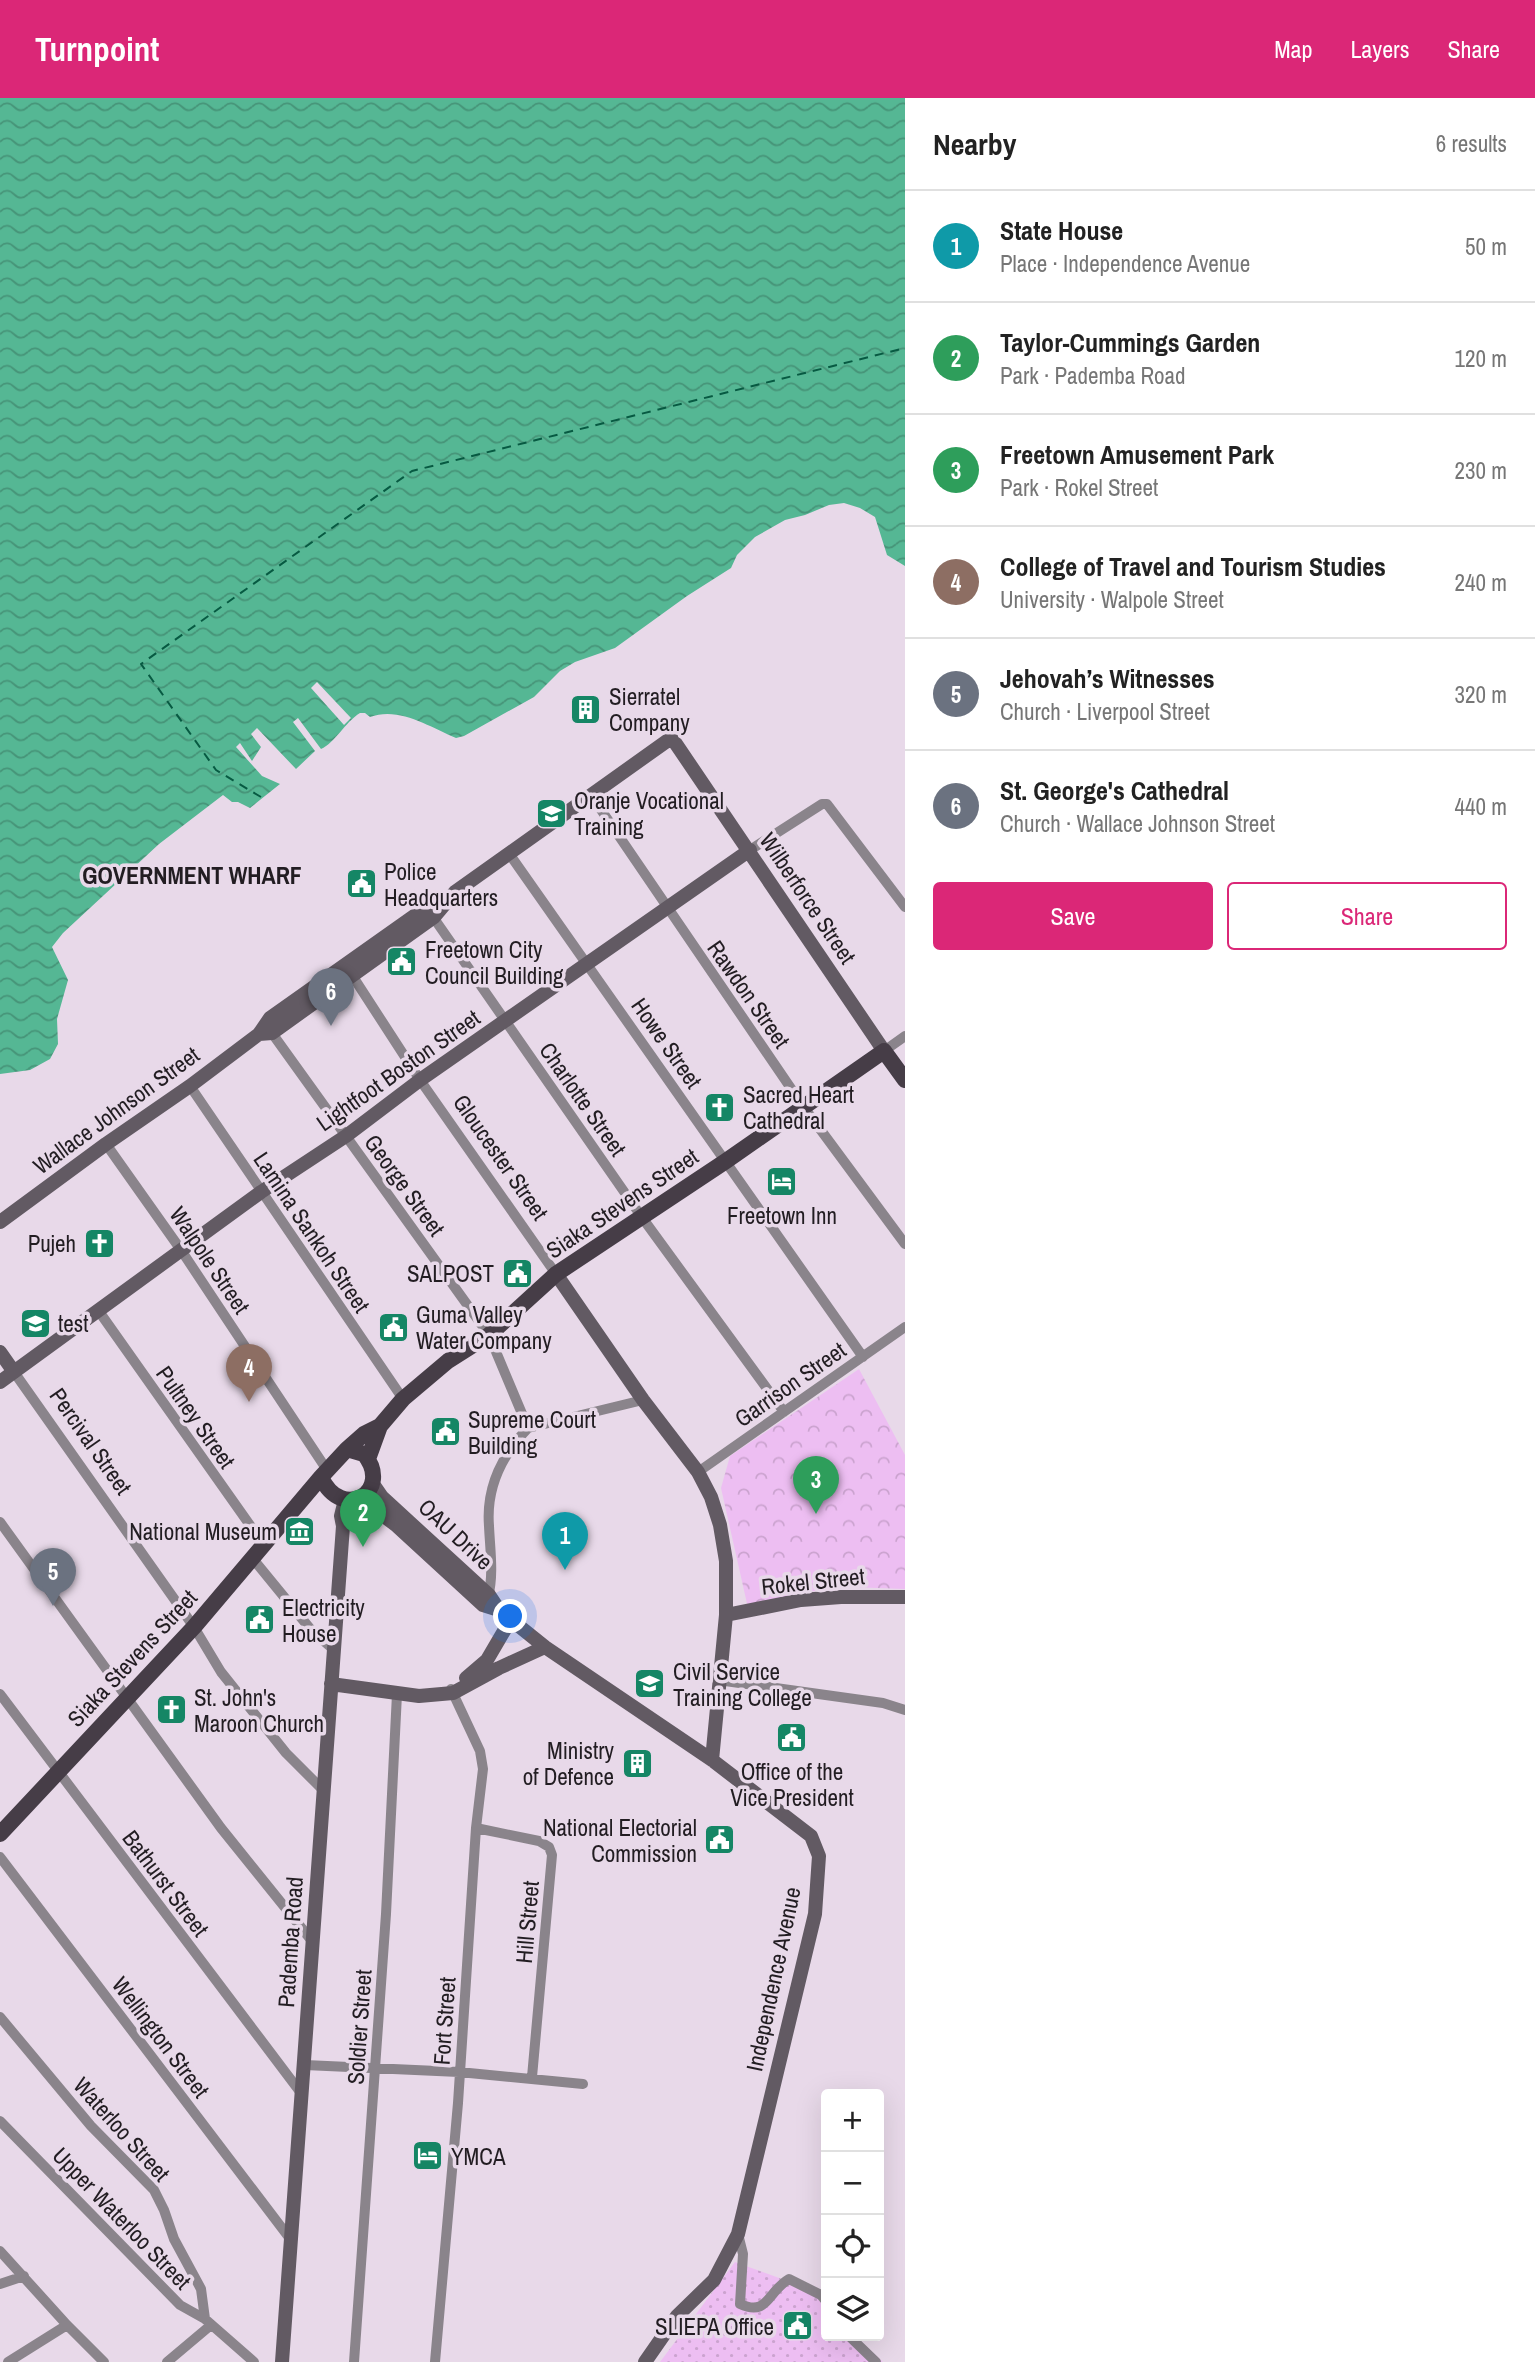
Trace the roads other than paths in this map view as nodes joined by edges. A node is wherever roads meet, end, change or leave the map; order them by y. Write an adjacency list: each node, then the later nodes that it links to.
1 (674, 741): 2 (street, Wallace Johnson Street); 3 (street, Wilberforce Street)
2 (591, 795): 4 (street, Wallace Johnson Street); 6 (street, Rawdon Street)
3 (750, 850): 5 (street, Lightfoot Boston Street); 6 (street, Lightfoot Boston Street); 13 (street, Wilberforce Street)
4 (510, 855): 7 (street, Wallace Johnson Street); 8 (street, Howe Street)
5 (905, 907)
6 (667, 909): 8 (street, Lightfoot Boston Street); 17 (street, Rawdon Street)
7 (434, 911): 9 (street, Wallace Johnson Street); 10 (street, Charlotte Street)
8 (588, 964): 10 (street, Lightfoot Boston Street); 20 (street, Howe Street)
9 (349, 971): 11 (street, Wallace Johnson Street); 14 (street, Gloucester Street)
10 (506, 1022): 14 (street, Lightfoot Boston Street); 22 (street, Charlotte Street)
11 (265, 1030): 16 (street, Wallace Johnson Street); 18 (street, George Street)
12 (905, 1036): 13 (street, Siaka Stevens Street)
13 (884, 1051): 15 (main road, Wilberforce Street); 17 (main road, Siaka Stevens Street)
14 (420, 1080): 18 (street, Lightfoot Boston Street); 26 (street, Gloucester Street)
15 (905, 1080)
16 (190, 1086): 19 (street, Wallace Johnson Street); 21 (street, Lamina Sankoh Street)
17 (803, 1106): 20 (main road, Siaka Stevens Street); 24 (street, Rawdon Street)
18 (346, 1136): 21 (street, Lightfoot Boston Street); 29 (street, George Street)
19 (106, 1144): 23 (street, Wallace Johnson Street); 25 (street, Walpole Street)
20 (726, 1161): 22 (main road, Siaka Stevens Street); 31 (street, Howe Street)
21 (261, 1192): 25 (street, Lightfoot Boston Street); 34 (street, Lamina Sankoh Street)
22 (641, 1216): 26 (main road, Siaka Stevens Street); 36 (street, Charlotte Street)
23 (0, 1222)
24 (905, 1244)
25 (181, 1250): 27 (street, Lightfoot Boston Street); 42 (street, Walpole Street)
26 (556, 1274): 29 (main road, Siaka Stevens Street); 35 (street, Gloucester Street)
27 (98, 1310): 32 (street, Lightfoot Boston Street); 47 (street, Pultney Street)
28 (905, 1327): 31 (street, Garrison Street)
29 (489, 1335): 34 (main road, Siaka Stevens Street); 38 (street, George Street)
30 (0, 1352): 32 (street, Percival Street)
31 (863, 1357): 36 (street, Garrison Street)
32 (14, 1372): 33 (street, Lightfoot Boston Street); 53 (street, Percival Street)
33 (0, 1382)
34 (403, 1399): 37 (main road, Siaka Stevens Street)
35 (643, 1400): 38 (street); 41 (street, Gloucester Street)
36 (784, 1412): 41 (street, Garrison Street)
37 (380, 1426): 39 (main road, Siaka Stevens Street); 40 (main road, Siaka Stevens Street)
38 (528, 1427): 50 (street)
39 (347, 1448): 40 (main road); 42 (main road)
40 (368, 1459): 43 (main road)
41 (698, 1472): 52 (street, Gloucester Street)
42 (324, 1474): 44 (main road); 45 (main road, Siaka Stevens Street)
43 (373, 1484): 44 (main road); 50 (street, OAU Drive)
44 (343, 1498): 45 (main road); 50 (street, OAU Drive); 55 (street, Pademba Road)
45 (293, 1509): 47 (main road, Siaka Stevens Street)
46 (0, 1522): 61 (street)
47 (264, 1545): 48 (main road, Siaka Stevens Street)
48 (253, 1559): 53 (main road, Siaka Stevens Street); 55 (street)
49 (905, 1597): 52 (street, Rokel Street)
50 (486, 1600): 51 (street, OAU Drive)
51 (505, 1614): 54 (street, Independence Avenue); 58 (street)
52 (726, 1615): 56 (street, Gloucester Street)
53 (194, 1627): 61 (main road, Siaka Stevens Street); 65 (street, Percival Street)
54 (545, 1647): 58 (street); 63 (street, Independence Avenue)
55 (333, 1649): 57 (street, Pademba Road)
56 (719, 1680): 62 (street); 63 (street, Gloucester Street)
57 (331, 1684): 60 (street); 65 (street, Pademba Road)
58 (450, 1692): 60 (street); 66 (street, Fort Street)
59 (0, 1694): 64 (street, Bathurst Street)
60 (397, 1694): 72 (street, Soldier Street)
61 (127, 1700): 64 (main road, Siaka Stevens Street); 69 (street)
62 (905, 1710)
63 (712, 1759): 78 (street, Independence Avenue)
64 (57, 1772): 67 (main road, Siaka Stevens Street); 76 (street, Bathurst Street)
65 (323, 1790): 69 (street, Pademba Road)
66 (476, 1828): 73 (street, Fort Street); 74 (street, Hill Street)
67 (0, 1834)
68 (0, 1857): 79 (street, Wellington Street)
69 (312, 1941): 71 (street, Pademba Road)
70 (0, 2017): 84 (street, Waterloo Street)
71 (305, 2065): 72 (street); 76 (street, Pademba Road)
72 (375, 2068): 73 (street); 92 (street, Soldier Street)
73 (459, 2072): 74 (street); 93 (street, Fort Street)
74 (532, 2077): 75 (street)
75 (583, 2084)
76 (303, 2095): 79 (street, Pademba Road)
77 (0, 2121): 84 (street, Upper Waterloo Street)
78 (738, 2234): 83 (street, Independence Avenue); 94 (street)
79 (291, 2240): 91 (street, Pademba Road)
80 (0, 2250): 81 (street)
81 (24, 2276): 82 (street); 85 (street)
82 (0, 2284)
83 (821, 2295)
84 (208, 2322): 89 (street); 90 (street, Upper Waterloo Street)
85 (67, 2325): 87 (street); 88 (street)
86 (854, 2341): 95 (street)
87 (8, 2362)
88 (104, 2362)
89 (167, 2362)
90 (254, 2362)
91 (282, 2362)
92 (354, 2362)
93 (435, 2362)
94 (645, 2362)
95 (876, 2362)

